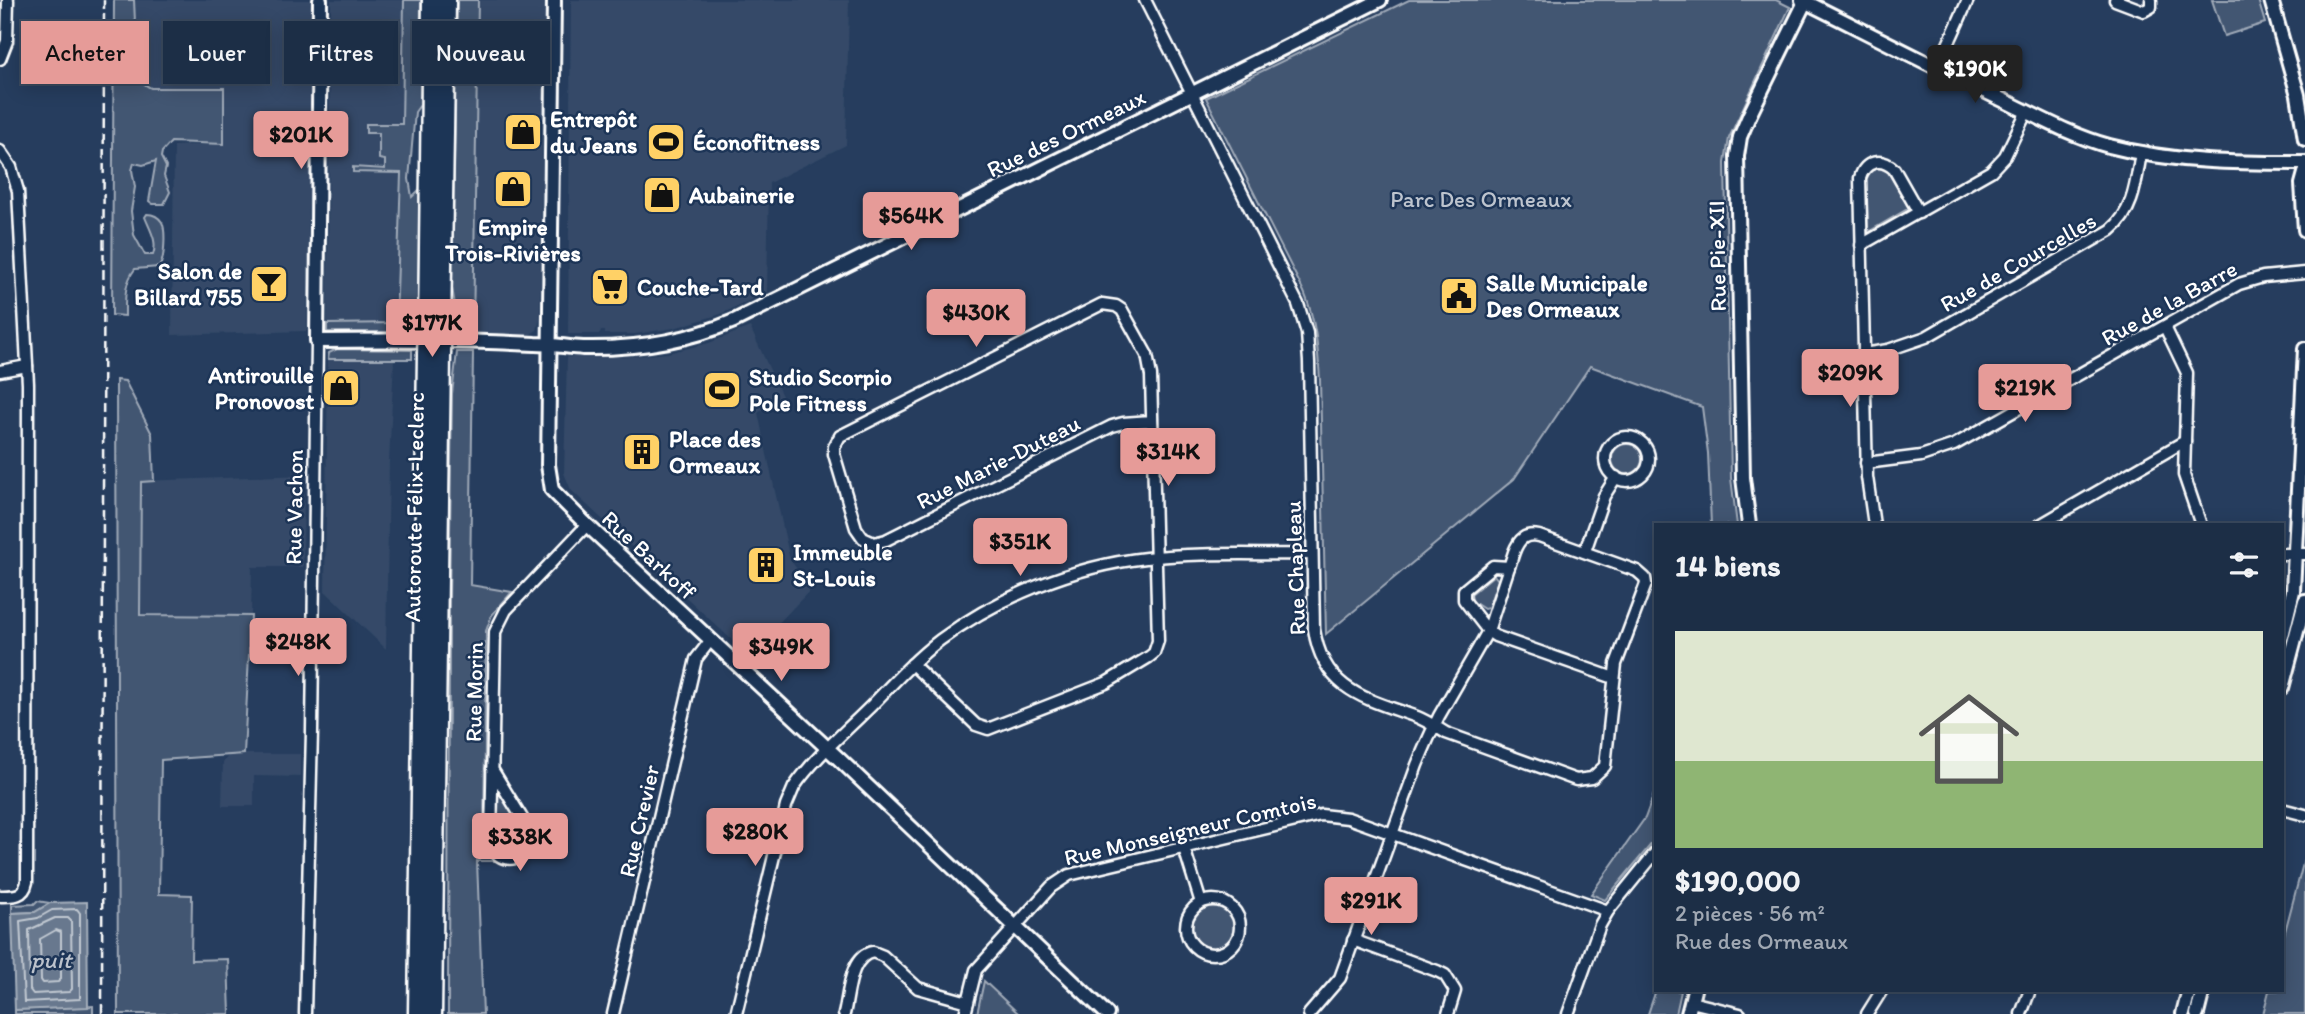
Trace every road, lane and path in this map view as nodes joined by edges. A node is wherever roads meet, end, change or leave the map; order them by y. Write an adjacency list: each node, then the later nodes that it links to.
1 (8, 0): 13 (street)
2 (320, 0): 28 (street, Rue Vachon)
3 (432, 0): 27 (highway, Autoroute Félix-Leclerc)
4 (446, 0): 27 (highway, Autoroute Félix-Leclerc)
5 (554, 0): 29 (street, Rue Barkoff)
6 (1145, 0): 15 (street, Rue Chapleau)
7 (1380, 0): 15 (street, Rue des Ormeaux)
8 (1968, 0): 14 (street)
9 (2115, 0): 10 (street)
10 (2151, 0)
11 (2271, 0): 17 (street)
12 (1804, 1): 14 (street); 39 (street, Rue Pie-XII)
13 (0, 59)
14 (1937, 69): 16 (street)
15 (1192, 93): 29 (street, Rue des Ormeaux); 45 (street, Rue Chapleau)
16 (2027, 111): 19 (street); 22 (street)
17 (2305, 139)
18 (0, 151): 33 (street)
19 (2141, 153): 20 (street); 32 (street, Rue de Courcelles)
20 (2305, 163)
21 (2305, 173): 23 (street)
22 (1919, 213): 24 (street); 24 (street)
23 (2305, 230)
24 (1861, 245): 32 (street)
25 (2305, 273): 26 (street, Rue de la Barre)
26 (2165, 327): 36 (street); 37 (street, Rue de la Barre)
27 (434, 330): 31 (highway, Autoroute Félix-Leclerc, bridge)
28 (317, 341): 29 (street, Rue des Ormeaux); 75 (street, Rue Vachon)
29 (550, 345): 43 (street, Rue Barkoff)
30 (2305, 349): 46 (street)
31 (434, 354): 76 (highway, Autoroute Félix-Leclerc); 77 (highway, Autoroute Félix-Leclerc)
32 (1864, 354): 37 (street)
33 (27, 366): 34 (street); 64 (street)
34 (0, 371)
35 (1151, 421): 35 (street, Rue Marie-Duteau); 47 (street)
36 (2185, 441): 41 (street); 42 (street)
37 (1866, 463): 40 (street)
38 (1616, 477): 38 (street); 44 (street)
39 (1749, 523)
40 (1874, 523)
41 (2043, 523)
42 (2200, 523)
43 (587, 525): 52 (street, Rue Barkoff); 58 (street, Rue Morin)
44 (1585, 551): 48 (street, Rue Chapleau); 55 (street, Rue Chapleau)
45 (1311, 554): 47 (street); 56 (street, Rue Chapleau)
46 (2294, 554): 50 (street)
47 (1156, 557): 53 (street); 53 (street)
48 (1509, 567): 51 (street, Rue Chapleau); 51 (street)
49 (2305, 601): 54 (street)
50 (2284, 628)
51 (1488, 631): 55 (street); 56 (street, Rue Chapleau)
52 (710, 641): 57 (street, Rue Barkoff); 78 (street, Rue Crevier)
53 (912, 664): 57 (street)
54 (2285, 667)
55 (1614, 678): 56 (street, Rue Chapleau)
56 (1434, 726): 61 (street, Rue Chapleau)
57 (829, 750): 67 (street, Rue Barkoff); 79 (street)
58 (492, 769): 58 (street, Rue Morin)
59 (2284, 810): 60 (street)
60 (2305, 815)
61 (1392, 834): 62 (street, Rue Monseigneur Comtois); 66 (street, Rue Monseigneur Comtois); 68 (street, Rue Chapleau)
62 (1184, 848): 65 (street); 67 (street, Rue Monseigneur Comtois)
63 (1654, 854): 66 (street)
64 (0, 896)
65 (1201, 904): 65 (street)
66 (1608, 911): 85 (street)
67 (1014, 927): 73 (street, Rue Monseigneur Comtois); 82 (street, Rue Barkoff)
68 (1353, 940): 83 (street, Rue Chapleau); 84 (street)
69 (1880, 992): 87 (street)
70 (2029, 992): 88 (street)
71 (2188, 992): 89 (street)
72 (2202, 992): 90 (street)
73 (968, 1002): 80 (street); 81 (street, Rue Monseigneur Comtois)
74 (1691, 1002): 86 (street)
75 (305, 1014)
76 (418, 1014)
77 (432, 1014)
78 (613, 1014)
79 (736, 1014)
80 (844, 1014)
81 (965, 1014)
82 (1107, 1014)
83 (1309, 1014)
84 (1448, 1014)
85 (1568, 1014)
86 (1740, 1014)
87 (1867, 1014)
88 (2021, 1014)
89 (2183, 1014)
90 (2197, 1014)

